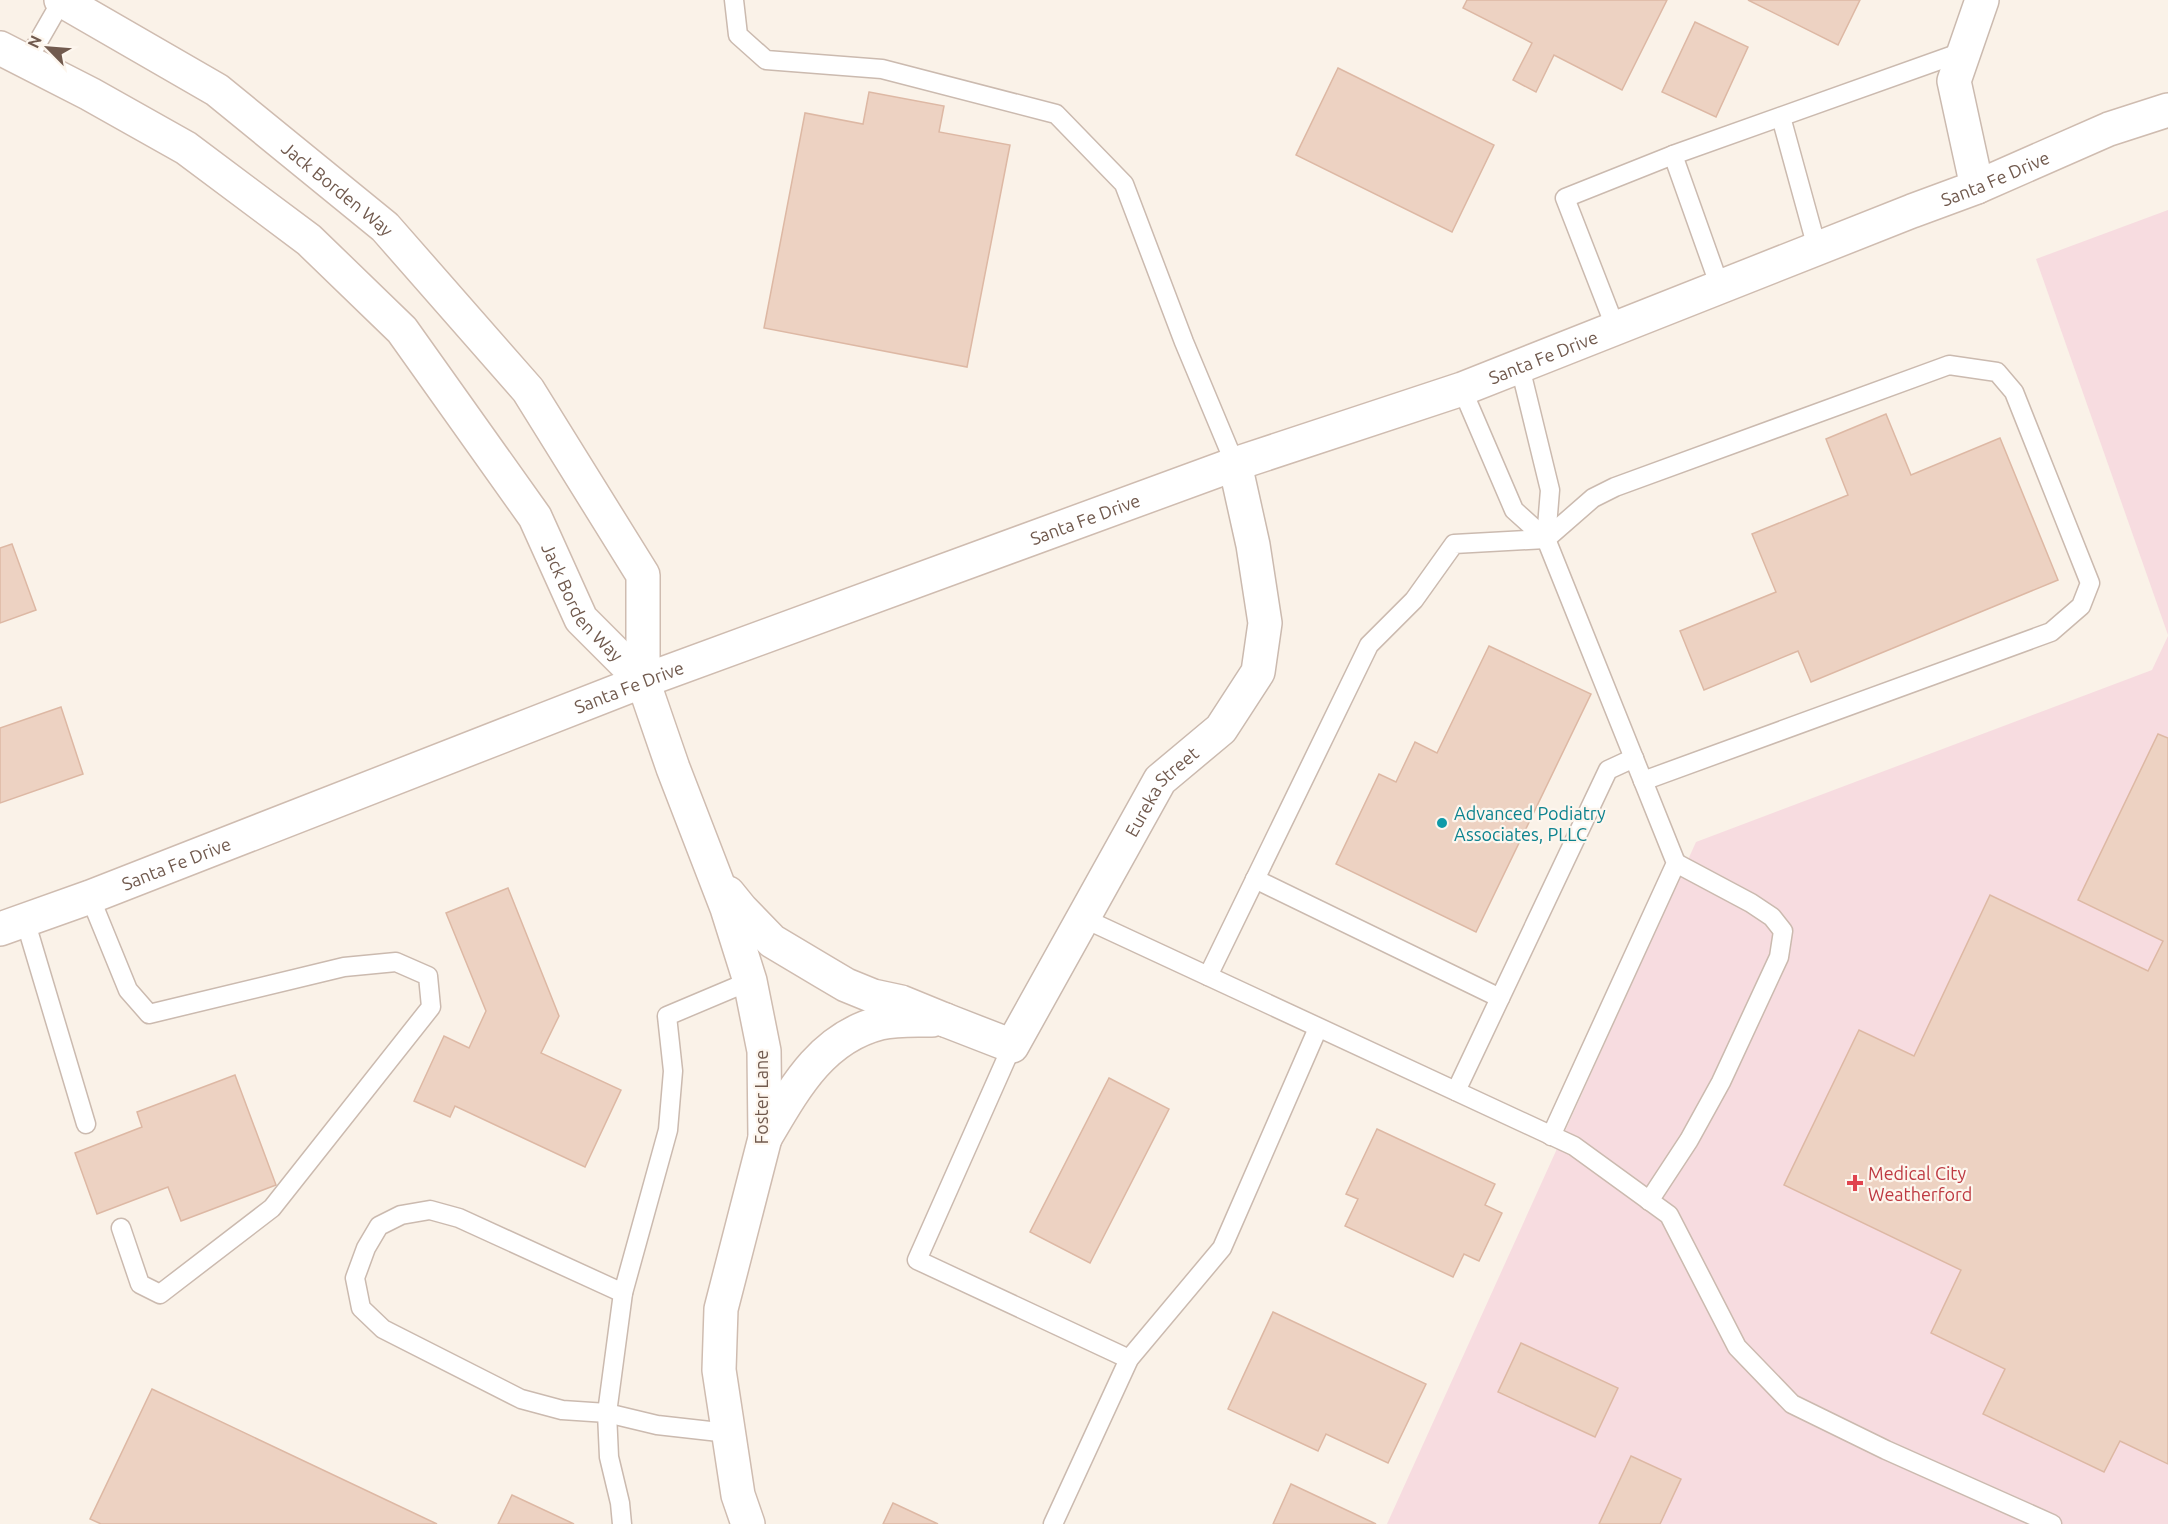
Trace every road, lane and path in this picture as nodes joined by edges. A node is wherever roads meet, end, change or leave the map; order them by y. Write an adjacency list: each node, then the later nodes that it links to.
1 (62, 0): 5 (lane); 17 (main road, Jack Borden Way)
2 (734, 0): 15 (lane)
3 (1982, 0): 4 (main road)
4 (1965, 51): 7 (lane); 9 (main road)
5 (14, 55): 17 (main road, Jack Borden Way)
6 (2168, 110): 9 (main road, Santa Fe Drive)
7 (1781, 117): 8 (lane); 10 (lane)
8 (1673, 155): 11 (lane); 12 (lane)
9 (1977, 187): 10 (main road, Santa Fe Drive)
10 (1817, 248): 11 (main road, Santa Fe Drive)
11 (1720, 287): 12 (main road, Santa Fe Drive)
12 (1616, 328): 13 (main road, Santa Fe Drive)
13 (1520, 367): 14 (main road, Santa Fe Drive); 16 (lane)
14 (1462, 389): 15 (main road, Santa Fe Drive); 16 (lane)
15 (1235, 464): 17 (main road, Santa Fe Drive); 24 (main road, Eureka Street)
16 (1546, 539): 18 (lane); 19 (lane); 22 (lane)
17 (643, 681): 21 (main road, Foster Lane); 23 (main road, Santa Fe Drive)
18 (1634, 758): 19 (lane); 28 (lane)
19 (1643, 781): 20 (lane)
20 (1676, 863): 34 (lane); 36 (lane)
21 (714, 874): 27 (main road, Foster Lane); 29 (main road)
22 (1256, 879): 26 (lane); 28 (lane)
23 (90, 897): 25 (main road, Santa Fe Drive); 37 (lane)
24 (1083, 918): 26 (lane); 31 (main road, Eureka Street)
25 (13, 925): 33 (lane)
26 (1208, 976): 30 (lane)
27 (750, 981): 35 (main road, Foster Lane); 38 (lane)
28 (1500, 998): 32 (lane)
29 (945, 1020): 31 (main road); 35 (main road)
30 (1318, 1028): 32 (lane); 39 (lane)
31 (1012, 1046): 39 (lane)
32 (1456, 1091): 34 (lane)
33 (86, 1124)
34 (1551, 1136): 36 (lane)
35 (765, 1138): 41 (main road, Foster Lane)
36 (1649, 1201): 45 (lane)
37 (121, 1228)
38 (623, 1293): 40 (lane); 40 (lane)
39 (1129, 1359): 44 (lane)
40 (607, 1413): 41 (lane); 42 (lane)
41 (728, 1433): 43 (main road, Foster Lane)
42 (622, 1524)
43 (748, 1524)
44 (1053, 1524)
45 (2052, 1524)

